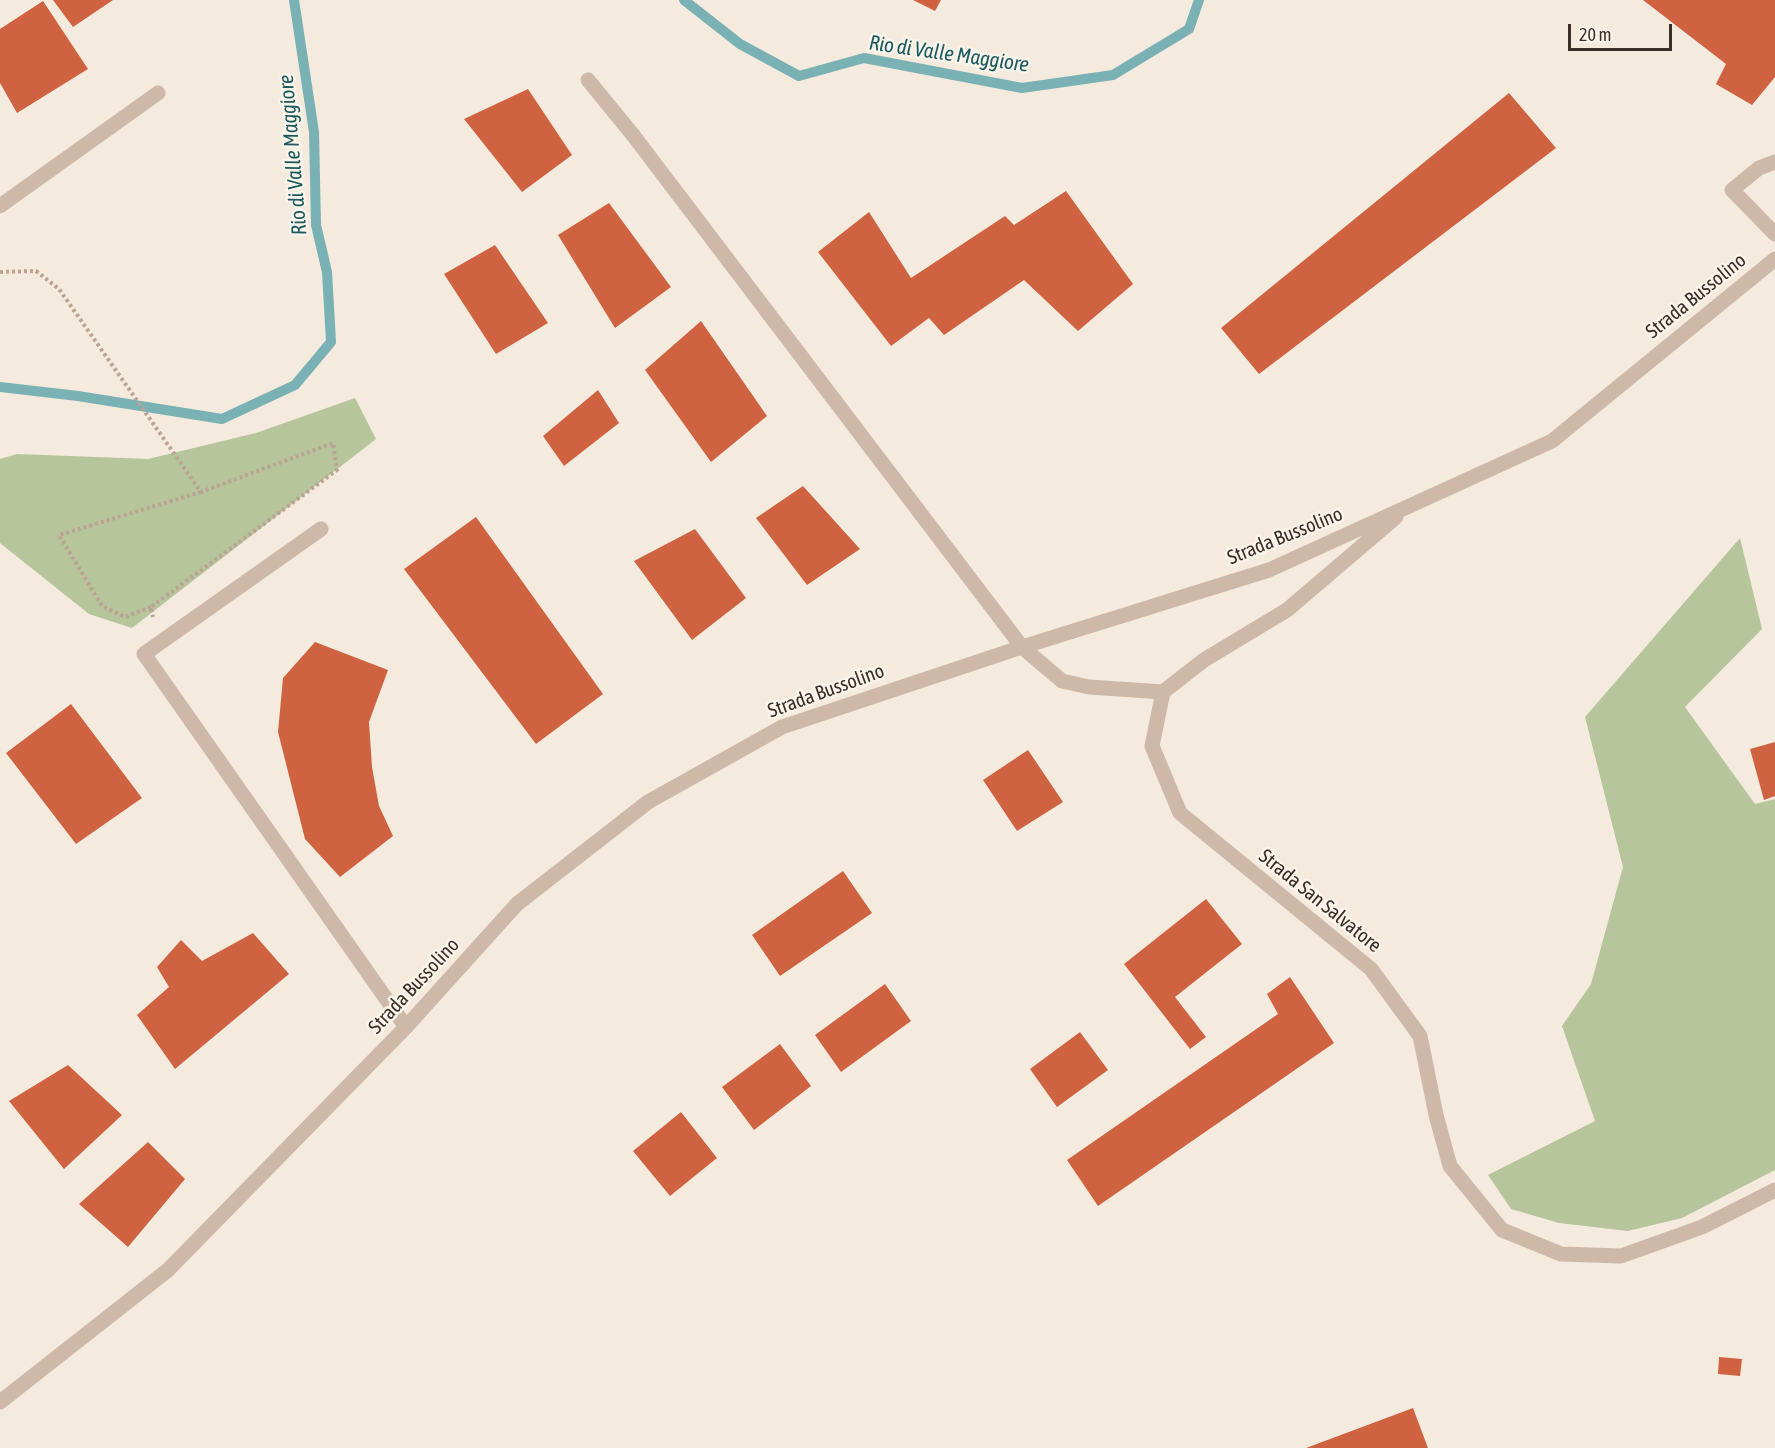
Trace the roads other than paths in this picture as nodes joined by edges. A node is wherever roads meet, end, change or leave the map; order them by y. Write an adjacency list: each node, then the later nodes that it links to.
1 (588, 80): 9 (street)
2 (158, 93): 4 (street)
3 (1775, 162): 5 (street)
4 (0, 206)
5 (1775, 234)
6 (1775, 259): 7 (street, Strada Bussolino)
7 (1409, 506): 9 (street, Strada Bussolino); 10 (street)
8 (321, 529): 11 (street)
9 (1022, 647): 10 (street); 11 (street, Strada Bussolino)
10 (1163, 692): 12 (street, Strada San Salvatore)
11 (406, 1027): 13 (street, Strada Bussolino)
12 (1775, 1190)
13 (0, 1402)

